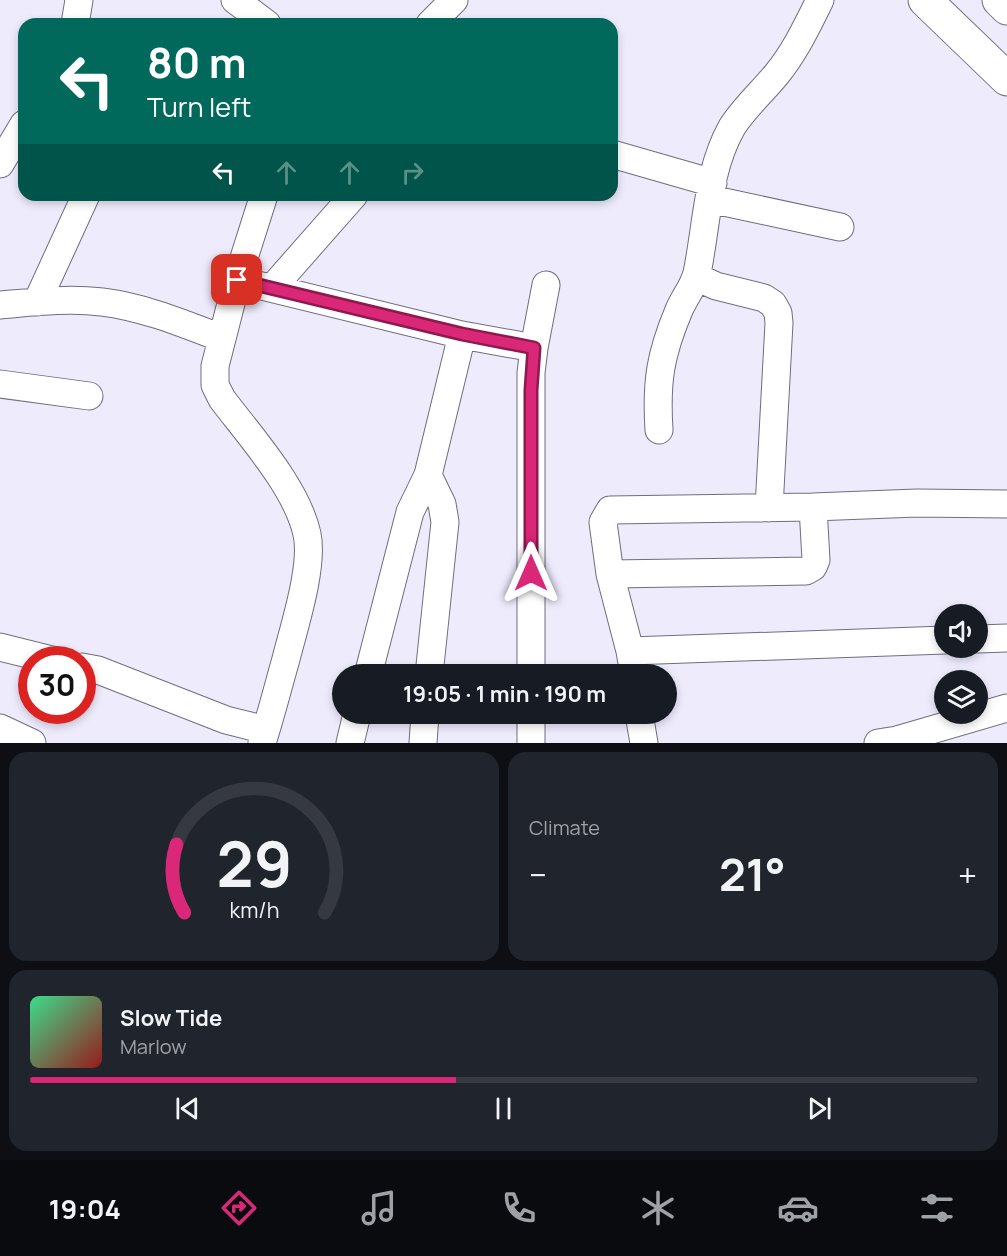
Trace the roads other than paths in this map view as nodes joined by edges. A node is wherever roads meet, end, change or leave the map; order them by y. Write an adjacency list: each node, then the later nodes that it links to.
1 (79, 0): 8 (street)
2 (235, 0): 9 (street)
3 (454, 0): 10 (street)
4 (820, 0): 15 (street)
5 (925, 0): 11 (main road)
6 (999, 0): 7 (main road)
7 (1007, 8)
8 (76, 18)
9 (259, 18)
10 (436, 18)
11 (1007, 79)
12 (18, 134): 14 (street)
13 (618, 156): 15 (street)
14 (0, 164)
15 (712, 191): 19 (street); 20 (street)
16 (83, 201): 24 (street)
17 (262, 201): 21 (street)
18 (349, 201): 23 (street)
19 (840, 227)
20 (696, 277): 31 (street); 35 (street)
21 (237, 280): 23 (street); 27 (street)
22 (546, 285): 28 (street)
23 (273, 288): 26 (street)
24 (37, 302): 25 (street); 27 (street)
25 (0, 305)
26 (462, 334): 28 (street); 32 (street)
27 (221, 338): 53 (street)
28 (534, 348): 45 (street)
29 (0, 384): 30 (street)
30 (89, 396)
31 (659, 430)
32 (428, 475): 43 (street); 44 (street)
33 (1007, 504): 34 (street)
34 (813, 507): 35 (street); 36 (street)
35 (769, 508): 36 (street)
36 (610, 574): 42 (street)
37 (988, 639): 38 (street)
38 (1007, 639)
39 (934, 641): 42 (street)
40 (0, 647): 41 (street)
41 (18, 652)
42 (632, 663)
43 (371, 664)
44 (430, 664)
45 (531, 664)
46 (96, 670): 53 (street)
47 (1007, 708): 59 (street)
48 (355, 724): 55 (street)
49 (424, 724): 56 (street)
50 (531, 724): 57 (street)
51 (641, 724): 58 (street)
52 (0, 728): 54 (street)
53 (264, 736)
54 (32, 743)
55 (350, 743)
56 (423, 743)
57 (531, 743)
58 (644, 743)
59 (878, 743)

